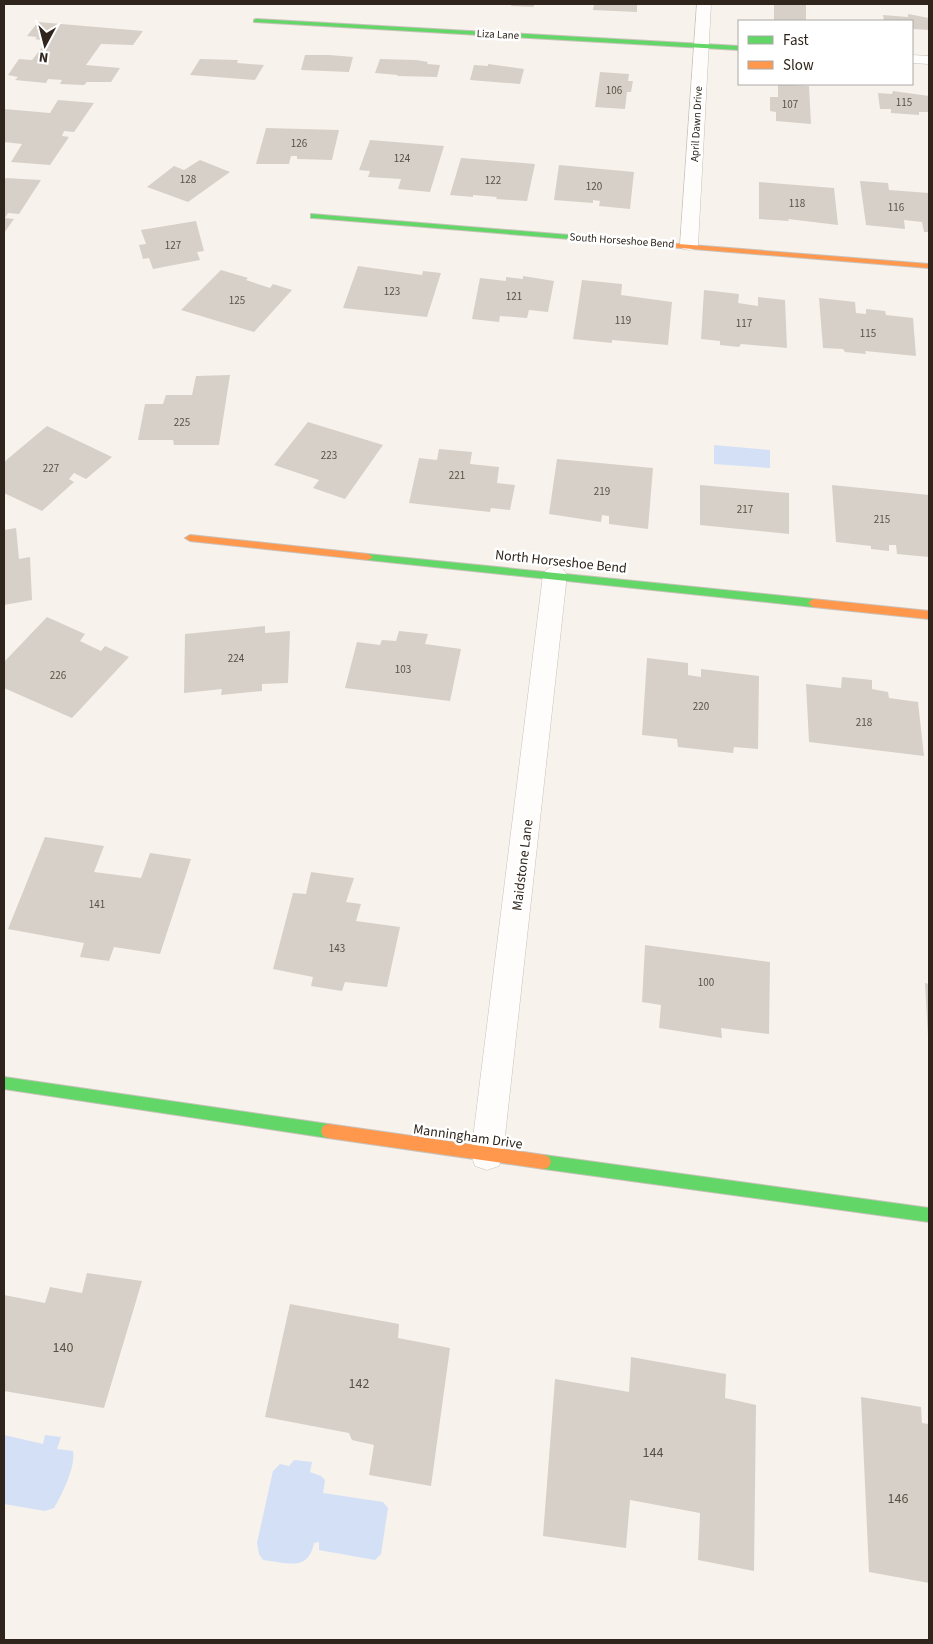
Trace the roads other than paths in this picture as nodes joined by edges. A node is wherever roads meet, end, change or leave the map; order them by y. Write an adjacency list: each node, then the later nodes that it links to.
1 (704, 4): 3 (street, April Dawn Drive)
2 (256, 21): 3 (street, Liza Lane)
3 (701, 45): 4 (street, Liza Lane); 8 (street, April Dawn Drive)
4 (738, 48)
5 (913, 59): 6 (street)
6 (929, 60)
7 (314, 216): 8 (street, South Horseshoe Bend)
8 (689, 245): 9 (street, South Horseshoe Bend)
9 (929, 266)
10 (190, 538): 11 (street, North Horseshoe Bend)
11 (555, 575): 12 (street, North Horseshoe Bend); 14 (street, Maidstone Lane)
12 (929, 615)
13 (4, 1083): 14 (street, Manningham Drive)
14 (487, 1154): 15 (street, Manningham Drive)
15 (929, 1215)

